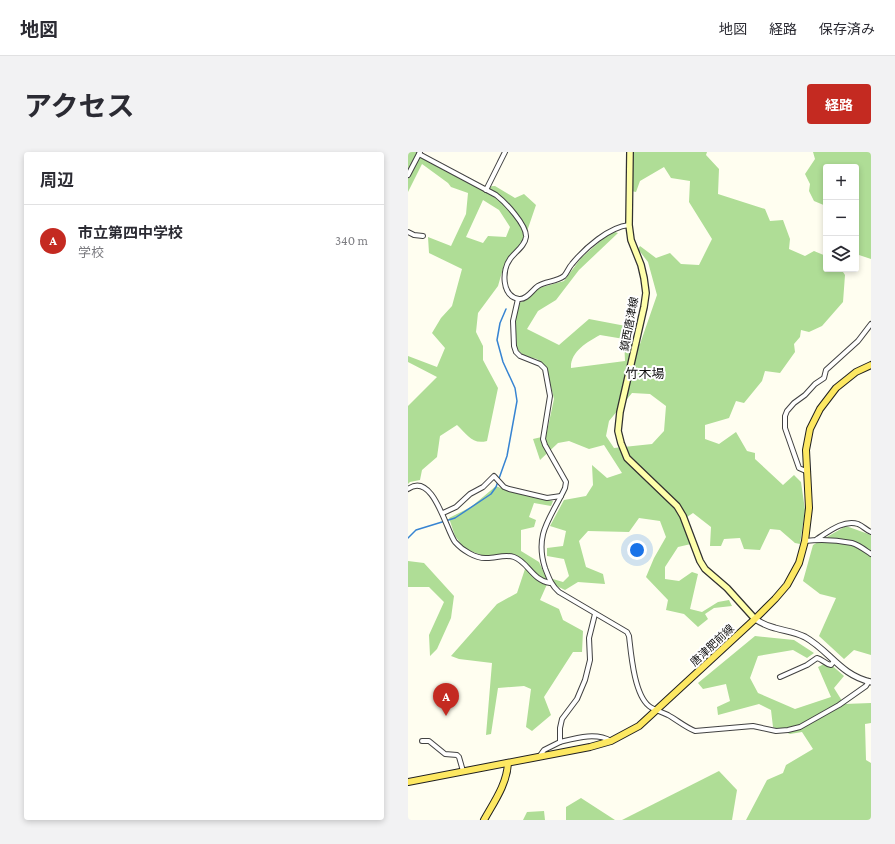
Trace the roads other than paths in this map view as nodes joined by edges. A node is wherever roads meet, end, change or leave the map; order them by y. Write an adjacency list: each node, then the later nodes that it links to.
1 (505, 152): 5 (street)
2 (630, 152): 6 (main road, 鎮西唐津線)
3 (420, 153): 4 (street); 5 (street)
4 (408, 175)
5 (486, 190): 9 (street)
6 (629, 225): 9 (street); 22 (main road, 鎮西唐津線)
7 (408, 232): 8 (street)
8 (423, 236)
9 (518, 299): 14 (street)
10 (871, 324): 12 (street)
11 (871, 365): 12 (main road, 唐津肥前線)
12 (808, 472): 18 (main road, 唐津肥前線)
13 (408, 489): 15 (street)
14 (561, 496): 15 (street); 20 (street)
15 (443, 515): 20 (street)
16 (871, 532): 17 (street)
17 (817, 539): 18 (street); 19 (street)
18 (805, 541): 22 (main road, 唐津肥前線)
19 (871, 554)
20 (550, 583): 21 (street)
21 (595, 614): 26 (street); 29 (street)
22 (755, 619): 23 (street); 26 (main road, 唐津肥前線)
23 (834, 661): 24 (street); 25 (street)
24 (780, 677)
25 (870, 681): 26 (street)
26 (657, 709): 28 (main road, 唐津肥前線)
27 (422, 740): 32 (street)
28 (611, 741): 29 (street); 30 (main road, 唐津肥前線)
29 (560, 742): 30 (street)
30 (539, 757): 31 (main road, 唐津肥前線)
31 (508, 763): 32 (main road, 唐津肥前線); 34 (main road)
32 (463, 771): 33 (main road, 唐津肥前線)
33 (408, 782)
34 (484, 820)

